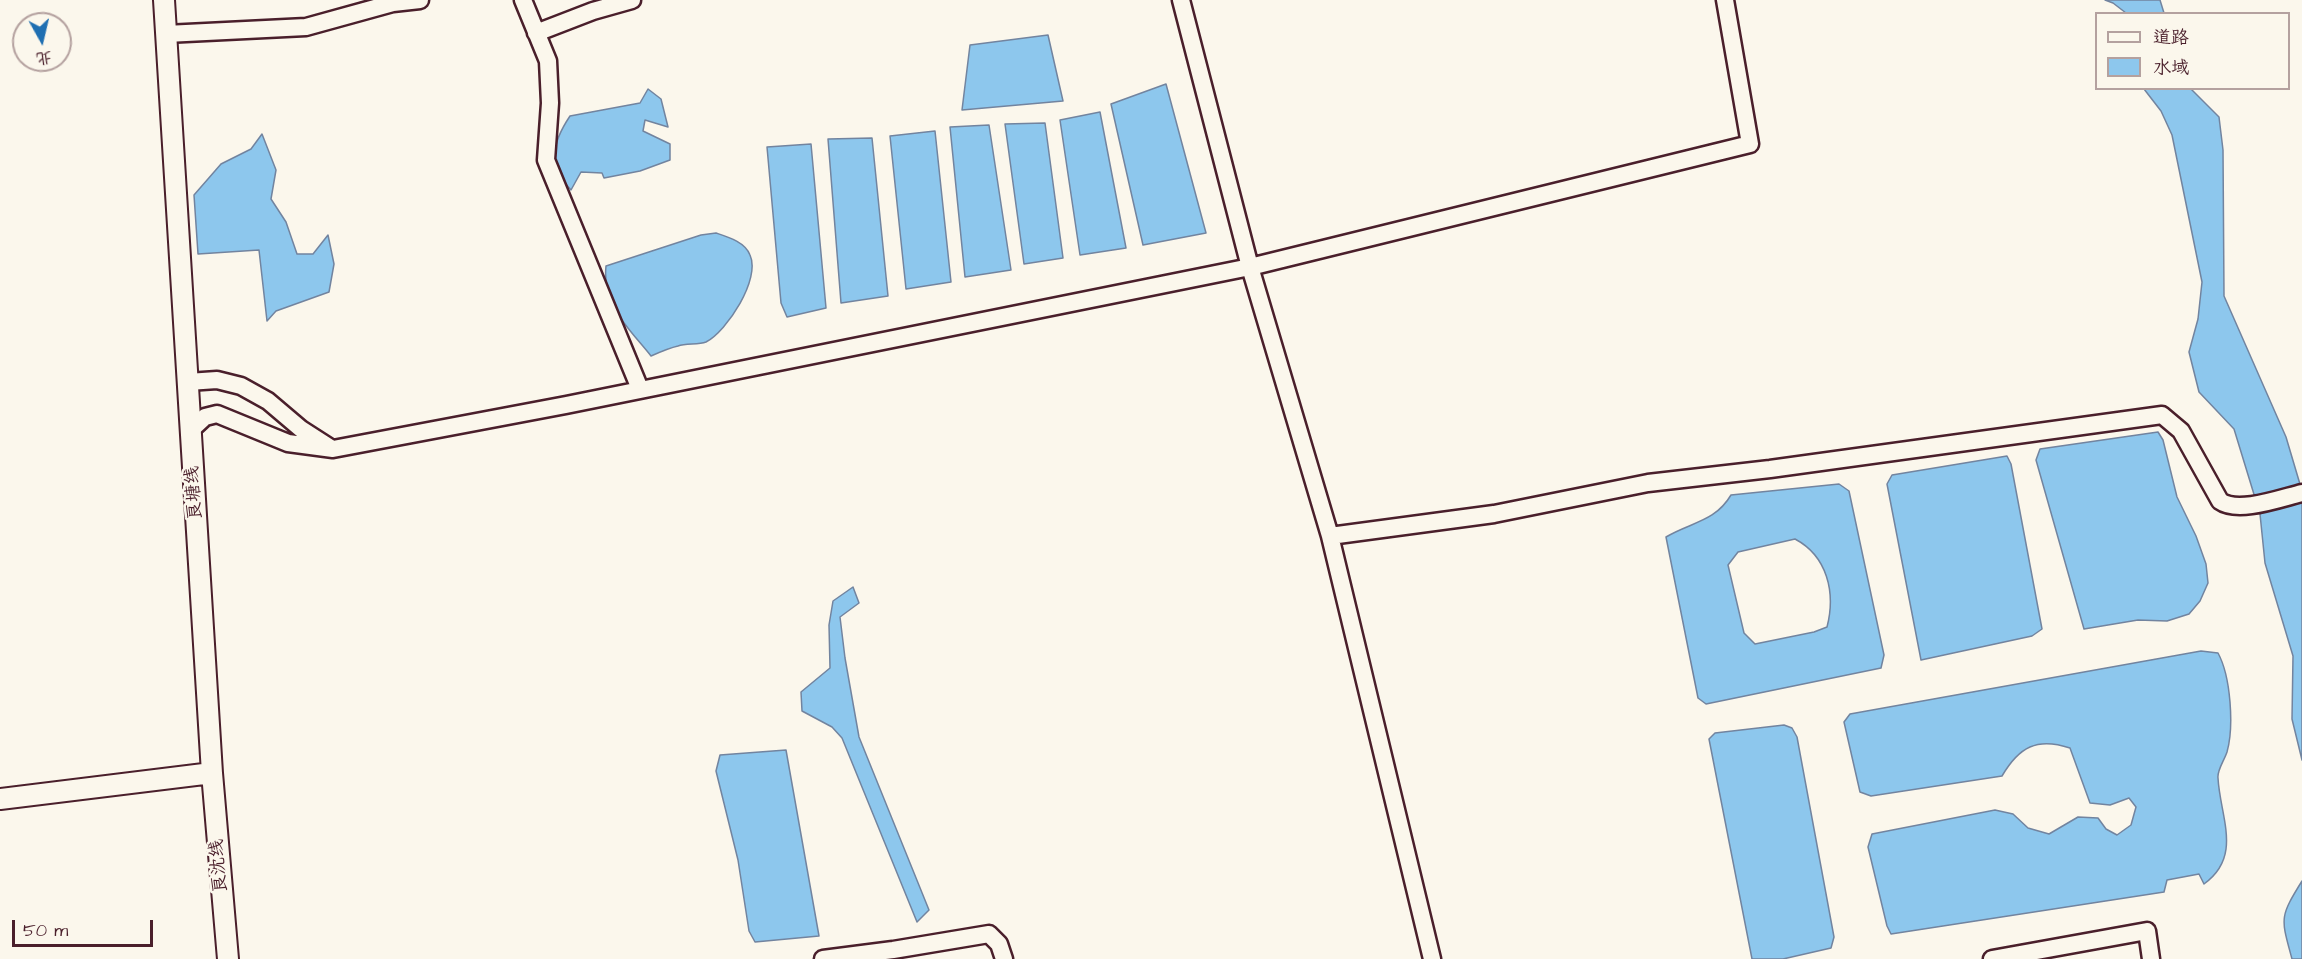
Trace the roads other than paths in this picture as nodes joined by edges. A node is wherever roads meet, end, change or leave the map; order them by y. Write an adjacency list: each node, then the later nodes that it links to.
1 (164, 0): 8 (street, 良塘线)
2 (420, 0): 8 (street)
3 (523, 0): 7 (street)
4 (632, 0): 7 (street)
5 (1181, 0): 9 (street)
6 (1725, 0): 9 (street)
7 (537, 33): 11 (street)
8 (166, 34): 10 (street, 良塘线)
9 (1250, 267): 11 (street); 15 (street)
10 (188, 382): 12 (street, 良塘线); 13 (street)
11 (640, 389): 13 (street)
12 (191, 430): 13 (street); 16 (street, 良塘线)
13 (333, 449)
14 (2302, 493): 15 (street)
15 (1330, 536): 21 (street)
16 (212, 773): 17 (street); 18 (street, 良沈线)
17 (0, 799)
18 (228, 959)
19 (823, 959): 20 (street)
20 (1005, 959)
21 (1432, 959)
22 (1992, 959): 23 (street)
23 (2151, 959)

